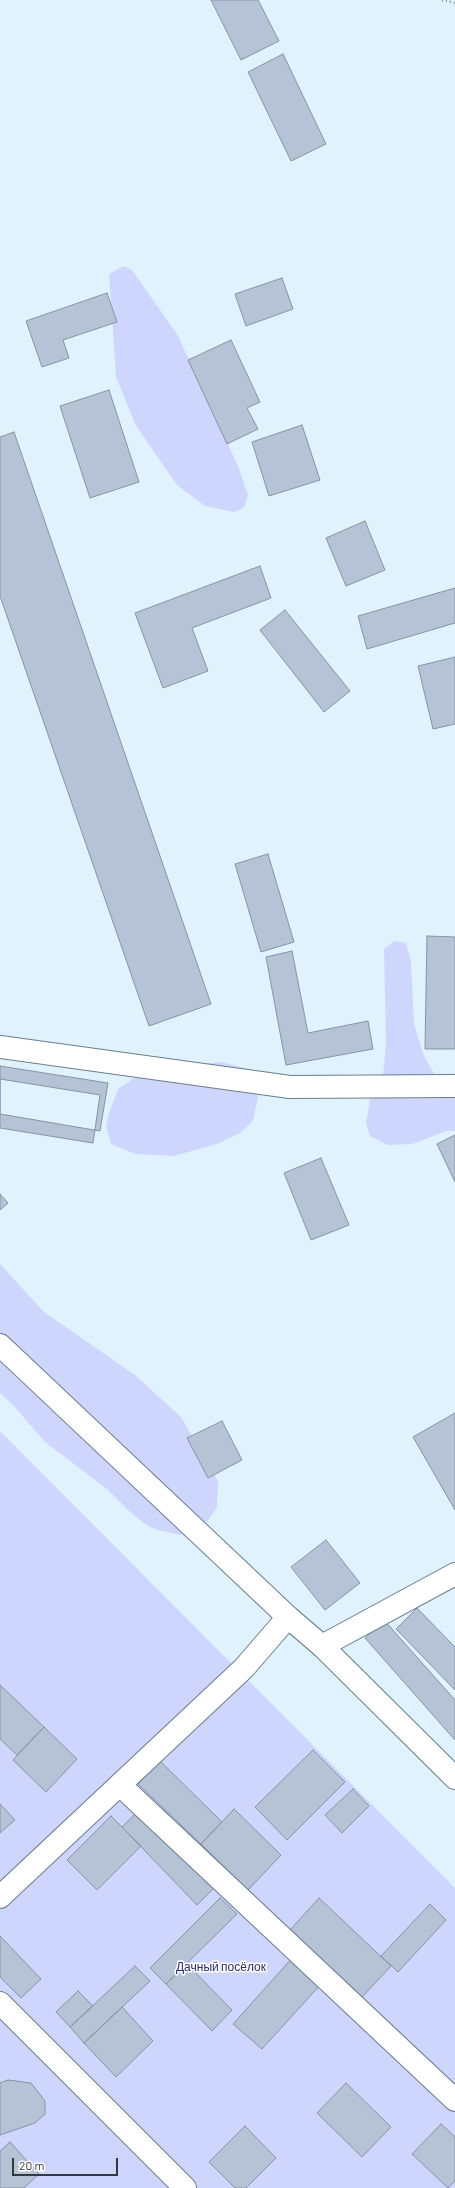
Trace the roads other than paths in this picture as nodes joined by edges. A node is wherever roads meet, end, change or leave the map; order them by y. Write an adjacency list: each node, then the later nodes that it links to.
1 (0, 1047): 2 (main road)
2 (455, 1086)
3 (0, 1345): 5 (main road)
4 (455, 1574): 6 (main road)
5 (288, 1617): 6 (main road); 8 (main road)
6 (322, 1646): 7 (main road)
7 (455, 1778)
8 (120, 1785): 9 (main road); 11 (main road)
9 (0, 1897)
10 (0, 2003): 12 (main road)
11 (455, 2100)
12 (185, 2188)

